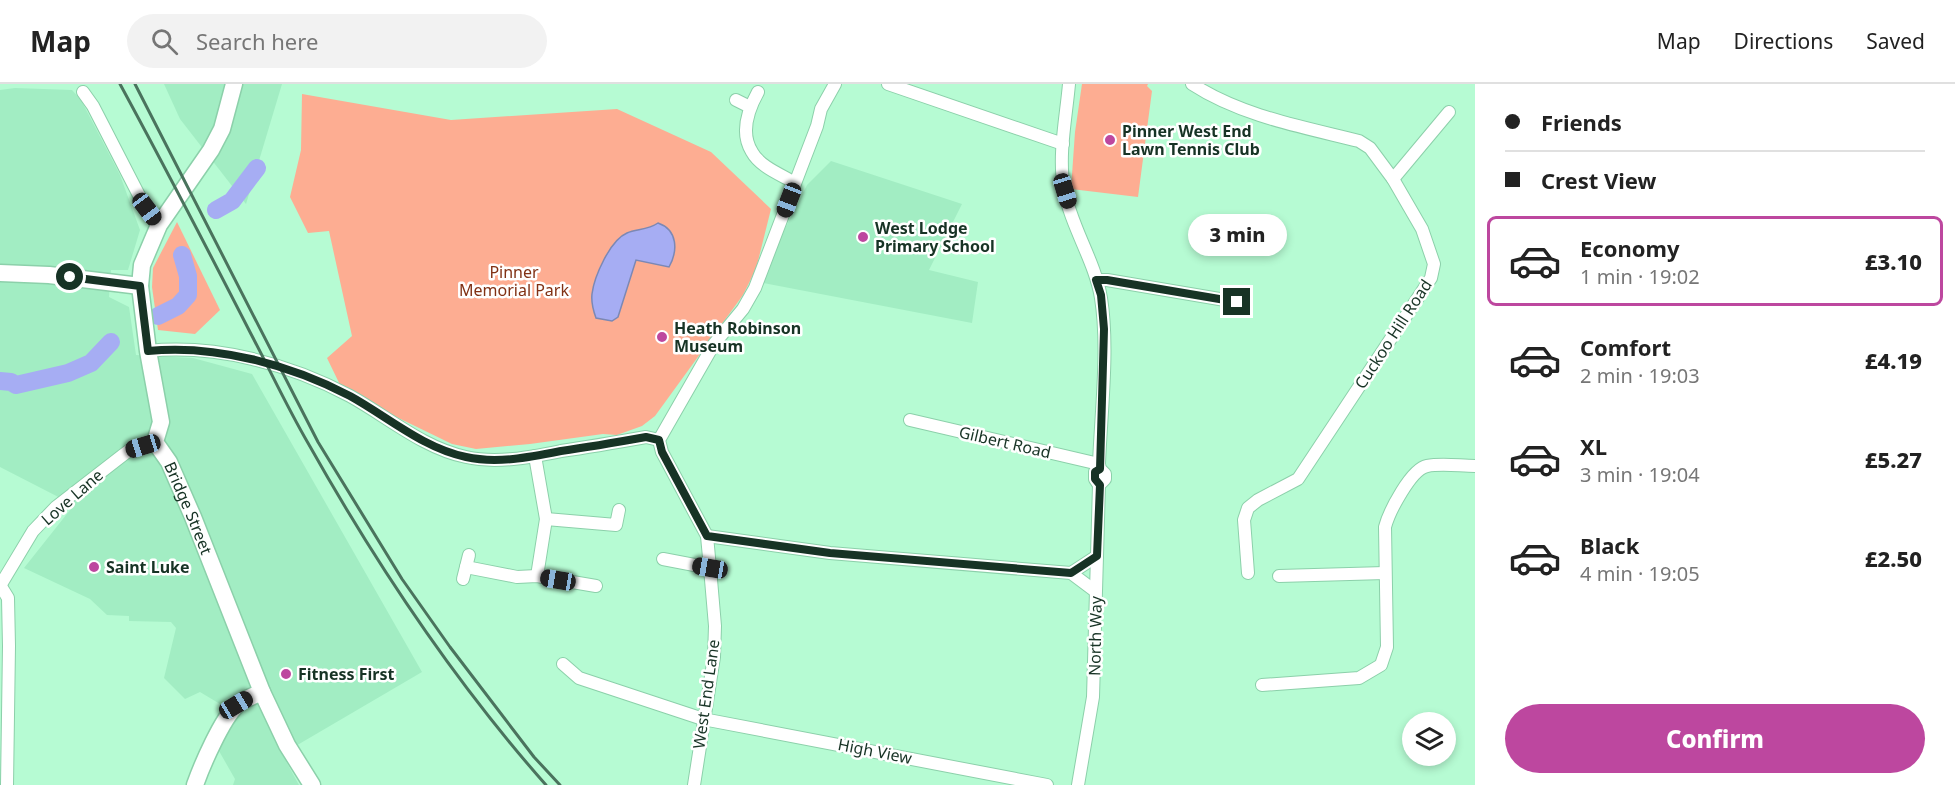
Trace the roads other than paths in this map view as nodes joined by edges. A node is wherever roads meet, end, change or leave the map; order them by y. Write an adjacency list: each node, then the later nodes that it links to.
1 (234, 84): 14 (street)
2 (835, 84): 13 (street)
3 (888, 84): 11 (street)
4 (1070, 84): 11 (street)
5 (1192, 84): 12 (street, Cuckoo Hill Road)
6 (83, 92): 14 (street)
7 (758, 92): 9 (street)
8 (736, 100): 9 (street)
9 (750, 107): 13 (street)
10 (1449, 112): 12 (street)
11 (1063, 144): 16 (street)
12 (1393, 180): 34 (street, Cuckoo Hill Road)
13 (795, 183): 21 (street)
14 (159, 225): 17 (street)
15 (0, 273): 17 (street)
16 (1096, 280): 18 (street); 24 (street)
17 (140, 286): 19 (street)
18 (1237, 302)
19 (148, 351): 22 (street); 23 (street)
20 (910, 420): 24 (street, Gilbert Road)
21 (659, 440): 23 (street); 28 (street, West End Lane)
22 (155, 442): 38 (street, Love Lane); 43 (street, Bridge Street)
23 (535, 456): 27 (street)
24 (1100, 466): 29 (street, North Way)
25 (1475, 466): 35 (street)
26 (619, 510): 27 (street)
27 (546, 519): 36 (street)
28 (707, 536): 32 (street, West End Lane); 33 (street)
29 (1097, 556): 33 (street); 40 (street, North Way)
30 (663, 559): 32 (street)
31 (466, 567): 36 (street)
32 (710, 568): 44 (street, West End Lane)
33 (1071, 573): 40 (street)
34 (1248, 573)
35 (1385, 573): 37 (street); 42 (street)
36 (537, 576): 39 (street)
37 (1279, 576)
38 (0, 586): 45 (street, Love Lane)
39 (596, 586)
40 (1095, 591): 50 (street, North Way)
41 (563, 664): 44 (street, High View)
42 (1262, 685)
43 (262, 692): 46 (street); 47 (street, Bridge Street)
44 (703, 718): 48 (street, West End Lane); 49 (street, High View)
45 (7, 785)
46 (195, 785)
47 (312, 785)
48 (694, 785)
49 (1047, 785)
50 (1078, 785)

